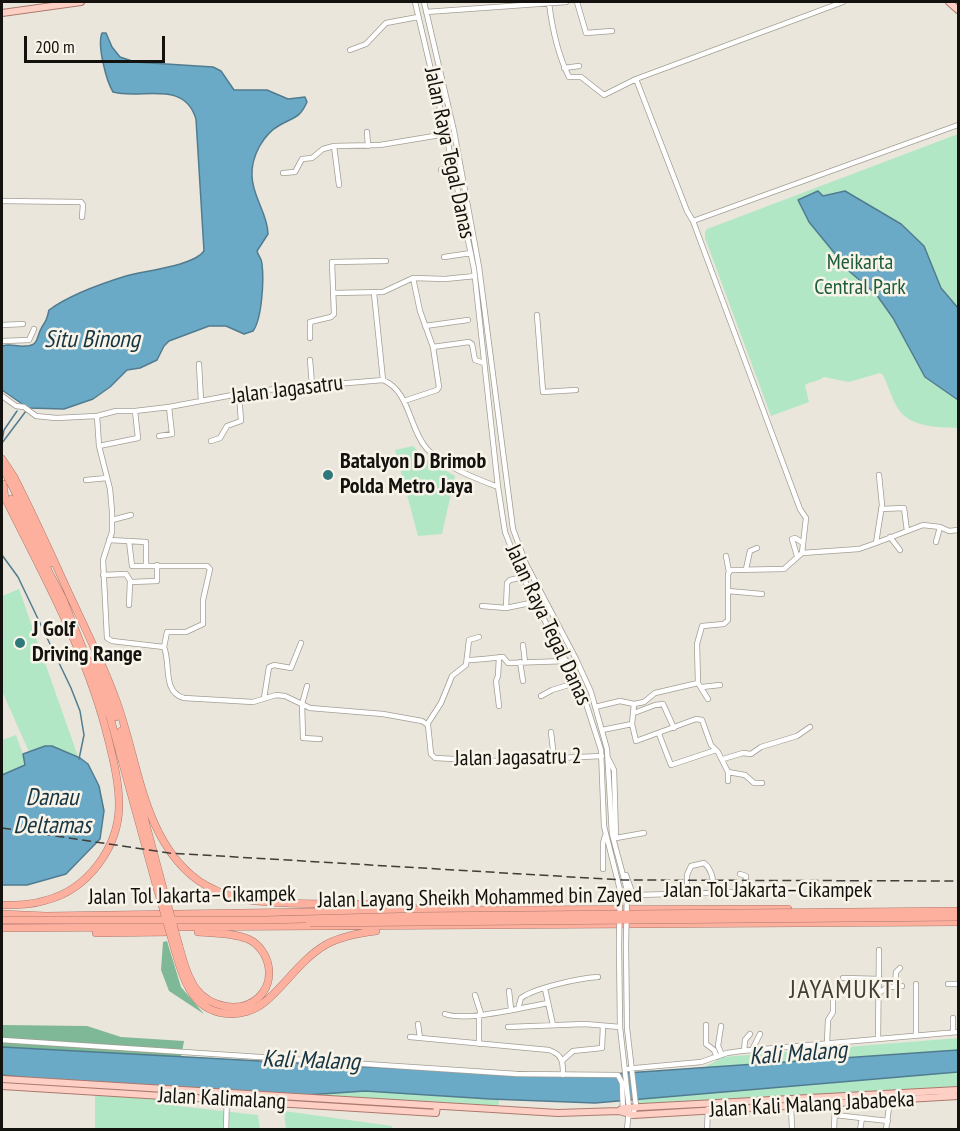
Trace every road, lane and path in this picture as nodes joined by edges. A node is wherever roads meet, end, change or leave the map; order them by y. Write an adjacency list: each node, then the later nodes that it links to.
1 (81, 2): 12 (main road)
2 (415, 2): 13 (street, Jalan Raya Tegal Danas)
3 (424, 2): 11 (street, Jalan Raya Tegal Danas)
4 (566, 2): 9 (street)
5 (577, 2): 14 (street)
6 (843, 2): 18 (street)
7 (949, 2): 10 (main road)
8 (535, 3): 9 (street); 11 (street)
9 (549, 3): 17 (street)
10 (958, 10)
11 (426, 12): 19 (street, Jalan Raya Tegal Danas)
12 (2, 13)
13 (418, 17): 15 (street); 20 (street, Jalan Raya Tegal Danas)
14 (612, 31)
15 (350, 50)
16 (579, 66): 17 (street)
17 (564, 68): 18 (street)
18 (636, 79): 32 (street)
19 (443, 84): 20 (street); 36 (street, Jalan Raya Tegal Danas)
20 (435, 86): 23 (street, Jalan Raya Tegal Danas)
21 (958, 125): 32 (street)
22 (367, 132): 25 (street)
23 (446, 134): 25 (street); 26 (street, Jalan Raya Tegal Danas)
24 (334, 146): 25 (street); 28 (street); 29 (street)
25 (368, 146)
26 (453, 167): 27 (street); 33 (street, Jalan Raya Tegal Danas)
27 (441, 170)
28 (283, 173)
29 (339, 185)
30 (2, 201): 31 (street)
31 (82, 217)
32 (693, 221): 83 (street)
33 (471, 253): 34 (street); 36 (street, Jalan Raya Tegal Danas)
34 (444, 257)
35 (386, 261): 39 (street)
36 (477, 268): 37 (street, Jalan Raya Tegal Danas); 73 (street, Jalan Raya Tegal Danas)
37 (475, 276): 38 (street); 51 (street, Jalan Raya Tegal Danas)
38 (413, 278): 40 (street); 45 (street)
39 (333, 293): 40 (street); 47 (street)
40 (374, 293): 53 (street)
41 (537, 315): 55 (street)
42 (468, 320): 45 (street)
43 (23, 324): 44 (street)
44 (2, 325)
45 (425, 326): 49 (street)
46 (34, 329): 48 (street)
47 (310, 338)
48 (2, 340)
49 (433, 347): 51 (street); 59 (street)
50 (310, 360): 54 (street)
51 (484, 363): 72 (street, Jalan Raya Tegal Danas)
52 (199, 364): 58 (street)
53 (383, 380): 54 (street, Jalan Jagasatru); 59 (street)
54 (312, 385): 56 (street, Jalan Jagasatru)
55 (576, 390)
56 (239, 394): 58 (street, Jalan Jagasatru); 64 (street)
57 (2, 396): 62 (street, Jalan Jagasatru)
58 (201, 401): 60 (street, Jalan Jagasatru)
59 (404, 401): 72 (street)
60 (169, 407): 61 (street, Jalan Jagasatru); 63 (street)
61 (135, 411): 62 (street, Jalan Jagasatru); 65 (street)
62 (97, 416): 65 (street)
63 (159, 436)
64 (212, 441)
65 (99, 447): 69 (street)
66 (2, 459): 132 (highway)
67 (2, 465): 132 (highway)
68 (879, 475): 74 (street)
69 (107, 478): 70 (street); 76 (street)
70 (86, 480)
71 (2, 483): 146 (highway); 149 (highway)
72 (498, 487): 73 (street); 95 (street, Jalan Raya Tegal Danas)
73 (506, 487): 122 (street, Jalan Raya Tegal Danas)
74 (881, 509): 79 (street); 84 (street)
75 (131, 515): 76 (street)
76 (112, 520): 81 (street)
77 (940, 527): 78 (street); 79 (street); 85 (street)
78 (958, 530)
79 (907, 531): 80 (street)
80 (890, 537): 84 (street); 87 (street)
81 (109, 540): 82 (street); 94 (street)
82 (129, 541): 90 (street); 90 (street)
83 (803, 543): 88 (street); 88 (street)
84 (876, 543): 88 (street)
85 (936, 543)
86 (757, 548): 92 (street)
87 (900, 550)
88 (800, 554): 92 (street)
89 (726, 556): 93 (street)
90 (146, 565): 91 (street)
91 (157, 565): 96 (street); 106 (street)
92 (746, 569): 93 (street)
93 (729, 572): 97 (street)
94 (103, 575): 96 (street); 106 (street)
95 (523, 577): 99 (street, Jalan Raya Tegal Danas); 102 (street)
96 (130, 581): 100 (street)
97 (728, 591): 98 (street); 113 (street)
98 (762, 594)
99 (535, 602): 102 (street); 109 (street, Jalan Raya Tegal Danas)
100 (129, 605)
101 (483, 606): 102 (street)
102 (506, 608)
103 (479, 637): 108 (street)
104 (301, 643): 117 (street)
105 (523, 645): 110 (street)
106 (164, 647): 117 (street)
107 (499, 657): 108 (street); 110 (street); 121 (street)
108 (467, 660): 124 (street)
109 (567, 661): 110 (street); 112 (street, Jalan Raya Tegal Danas)
110 (522, 662): 111 (street)
111 (523, 681)
112 (578, 682): 116 (street); 134 (street, Jalan Raya Tegal Danas)
113 (700, 685): 114 (street); 118 (street); 120 (street)
114 (720, 685)
115 (307, 686): 119 (street)
116 (541, 696)
117 (264, 698): 119 (street)
118 (708, 699)
119 (302, 704): 124 (street); 131 (street)
120 (634, 704): 122 (street); 123 (street)
121 (499, 705)
122 (595, 707): 128 (street, Jalan Raya Tegal Danas)
123 (634, 713): 125 (street); 127 (street)
124 (428, 723): 135 (street, Jalan Jagasatru 2)
125 (632, 724): 128 (street); 130 (street)
126 (810, 726): 137 (street)
127 (674, 728): 130 (street); 133 (street)
128 (602, 730): 136 (street, Jalan Raya Tegal Danas)
129 (551, 732): 135 (street)
130 (659, 734): 133 (street)
131 (320, 739)
132 (128, 748): 146 (highway); 150 (highway)
133 (716, 750): 137 (street)
134 (602, 756): 135 (street, Jalan Jagasatru 2); 142 (street, Jalan Raya Tegal Danas)
135 (554, 758)
136 (608, 758): 143 (street); 203 (street, Jalan Raya Tegal Danas, bridge)
137 (723, 759): 138 (street)
138 (728, 772): 139 (street); 140 (street)
139 (728, 781)
140 (762, 783)
141 (644, 833): 143 (street)
142 (606, 835): 144 (street); 187 (street, Jalan Raya Tegal Danas, bridge)
143 (616, 838): 148 (street)
144 (603, 869)
145 (740, 874): 147 (street)
146 (160, 888): 159 (highway, bridge)
147 (715, 892): 148 (street); 148 (street)
148 (687, 893)
149 (2, 905)
150 (437, 910): 151 (highway, Jalan Tol Jakarta–Cikampek); 152 (highway, Jalan Tol Jakarta–Cikampek)
151 (958, 910): 154 (highway, Jalan Layang Sheikh Mohammed bin Zayed, bridge)
152 (2, 914)
153 (958, 917): 154 (highway, Jalan Layang Sheikh Mohammed bin Zayed, bridge)
154 (2, 922)
155 (958, 922): 156 (highway, Jalan Tol Jakarta–Cikampek)
156 (408, 927): 158 (highway, Jalan Tol Jakarta–Cikampek); 159 (highway)
157 (2, 928): 158 (highway, Jalan Tol Jakarta–Cikampek)
158 (54, 929): 159 (highway)
159 (177, 946)
160 (879, 950): 164 (street)
161 (900, 968): 169 (street)
162 (598, 977): 170 (street)
163 (843, 978): 164 (street)
164 (880, 979): 172 (street)
165 (916, 984): 191 (street)
166 (948, 984): 167 (street)
167 (958, 984)
168 (902, 986): 169 (street)
169 (895, 987): 172 (street)
170 (545, 989): 175 (street); 176 (street)
171 (508, 990): 177 (street)
172 (879, 992): 194 (street)
173 (833, 994): 196 (street)
174 (475, 995): 179 (street)
175 (548, 1003): 176 (street); 182 (street)
176 (518, 1008): 177 (street)
177 (511, 1009): 179 (street)
178 (445, 1014): 179 (street)
179 (480, 1014): 197 (street)
180 (953, 1018): 188 (street)
181 (418, 1024): 193 (street)
182 (553, 1025): 184 (street); 186 (street)
183 (706, 1025): 200 (street)
184 (603, 1026): 187 (street); 202 (street)
185 (721, 1026): 200 (street)
186 (508, 1027)
187 (620, 1027): 201 (street, Jalan Raya Tegal Danas)
188 (956, 1032): 191 (street)
189 (750, 1034): 199 (street)
190 (760, 1034): 198 (street)
191 (916, 1035): 194 (street)
192 (410, 1037): 193 (street)
193 (420, 1038): 197 (street)
194 (878, 1038): 196 (street)
195 (2, 1040): 205 (street)
196 (827, 1043): 198 (street)
197 (479, 1044): 202 (street)
198 (752, 1050): 199 (street)
199 (744, 1051): 200 (street)
200 (719, 1056): 203 (street)
201 (623, 1058): 204 (street, Jalan Raya Tegal Danas); 206 (street)
202 (563, 1060): 205 (street)
203 (632, 1070): 204 (street); 216 (street, Jalan Raya Tegal Danas)
204 (626, 1071): 216 (street, Jalan Raya Tegal Danas)
205 (563, 1075): 206 (street)
206 (619, 1076): 216 (street)
207 (2, 1079): 211 (main road, Jalan Kalimalang)
208 (2, 1086): 211 (main road, Jalan Kalimalang)
209 (958, 1090): 215 (main road, Jalan Kali Malang Jababeka)
210 (958, 1096): 212 (main road, Jalan Kali Malang Jababeka)
211 (227, 1097): 216 (main road, Jalan Kalimalang); 220 (street)
212 (890, 1100): 213 (main road, Jalan Kali Malang Jababeka); 219 (street)
213 (835, 1103): 214 (main road, Jalan Kali Malang Jababeka); 217 (street)
214 (791, 1105): 215 (main road, Jalan Kali Malang Jababeka); 223 (street)
215 (708, 1107): 216 (main road, Jalan Kali Malang Jababeka); 222 (street)
216 (628, 1110): 221 (street)
217 (835, 1115): 218 (street); 224 (street)
218 (862, 1118): 219 (street); 225 (street)
219 (888, 1120): 226 (street)
220 (226, 1130)
221 (627, 1130)
222 (706, 1130)
223 (792, 1130)
224 (834, 1130)
225 (860, 1130)
226 (886, 1130)

